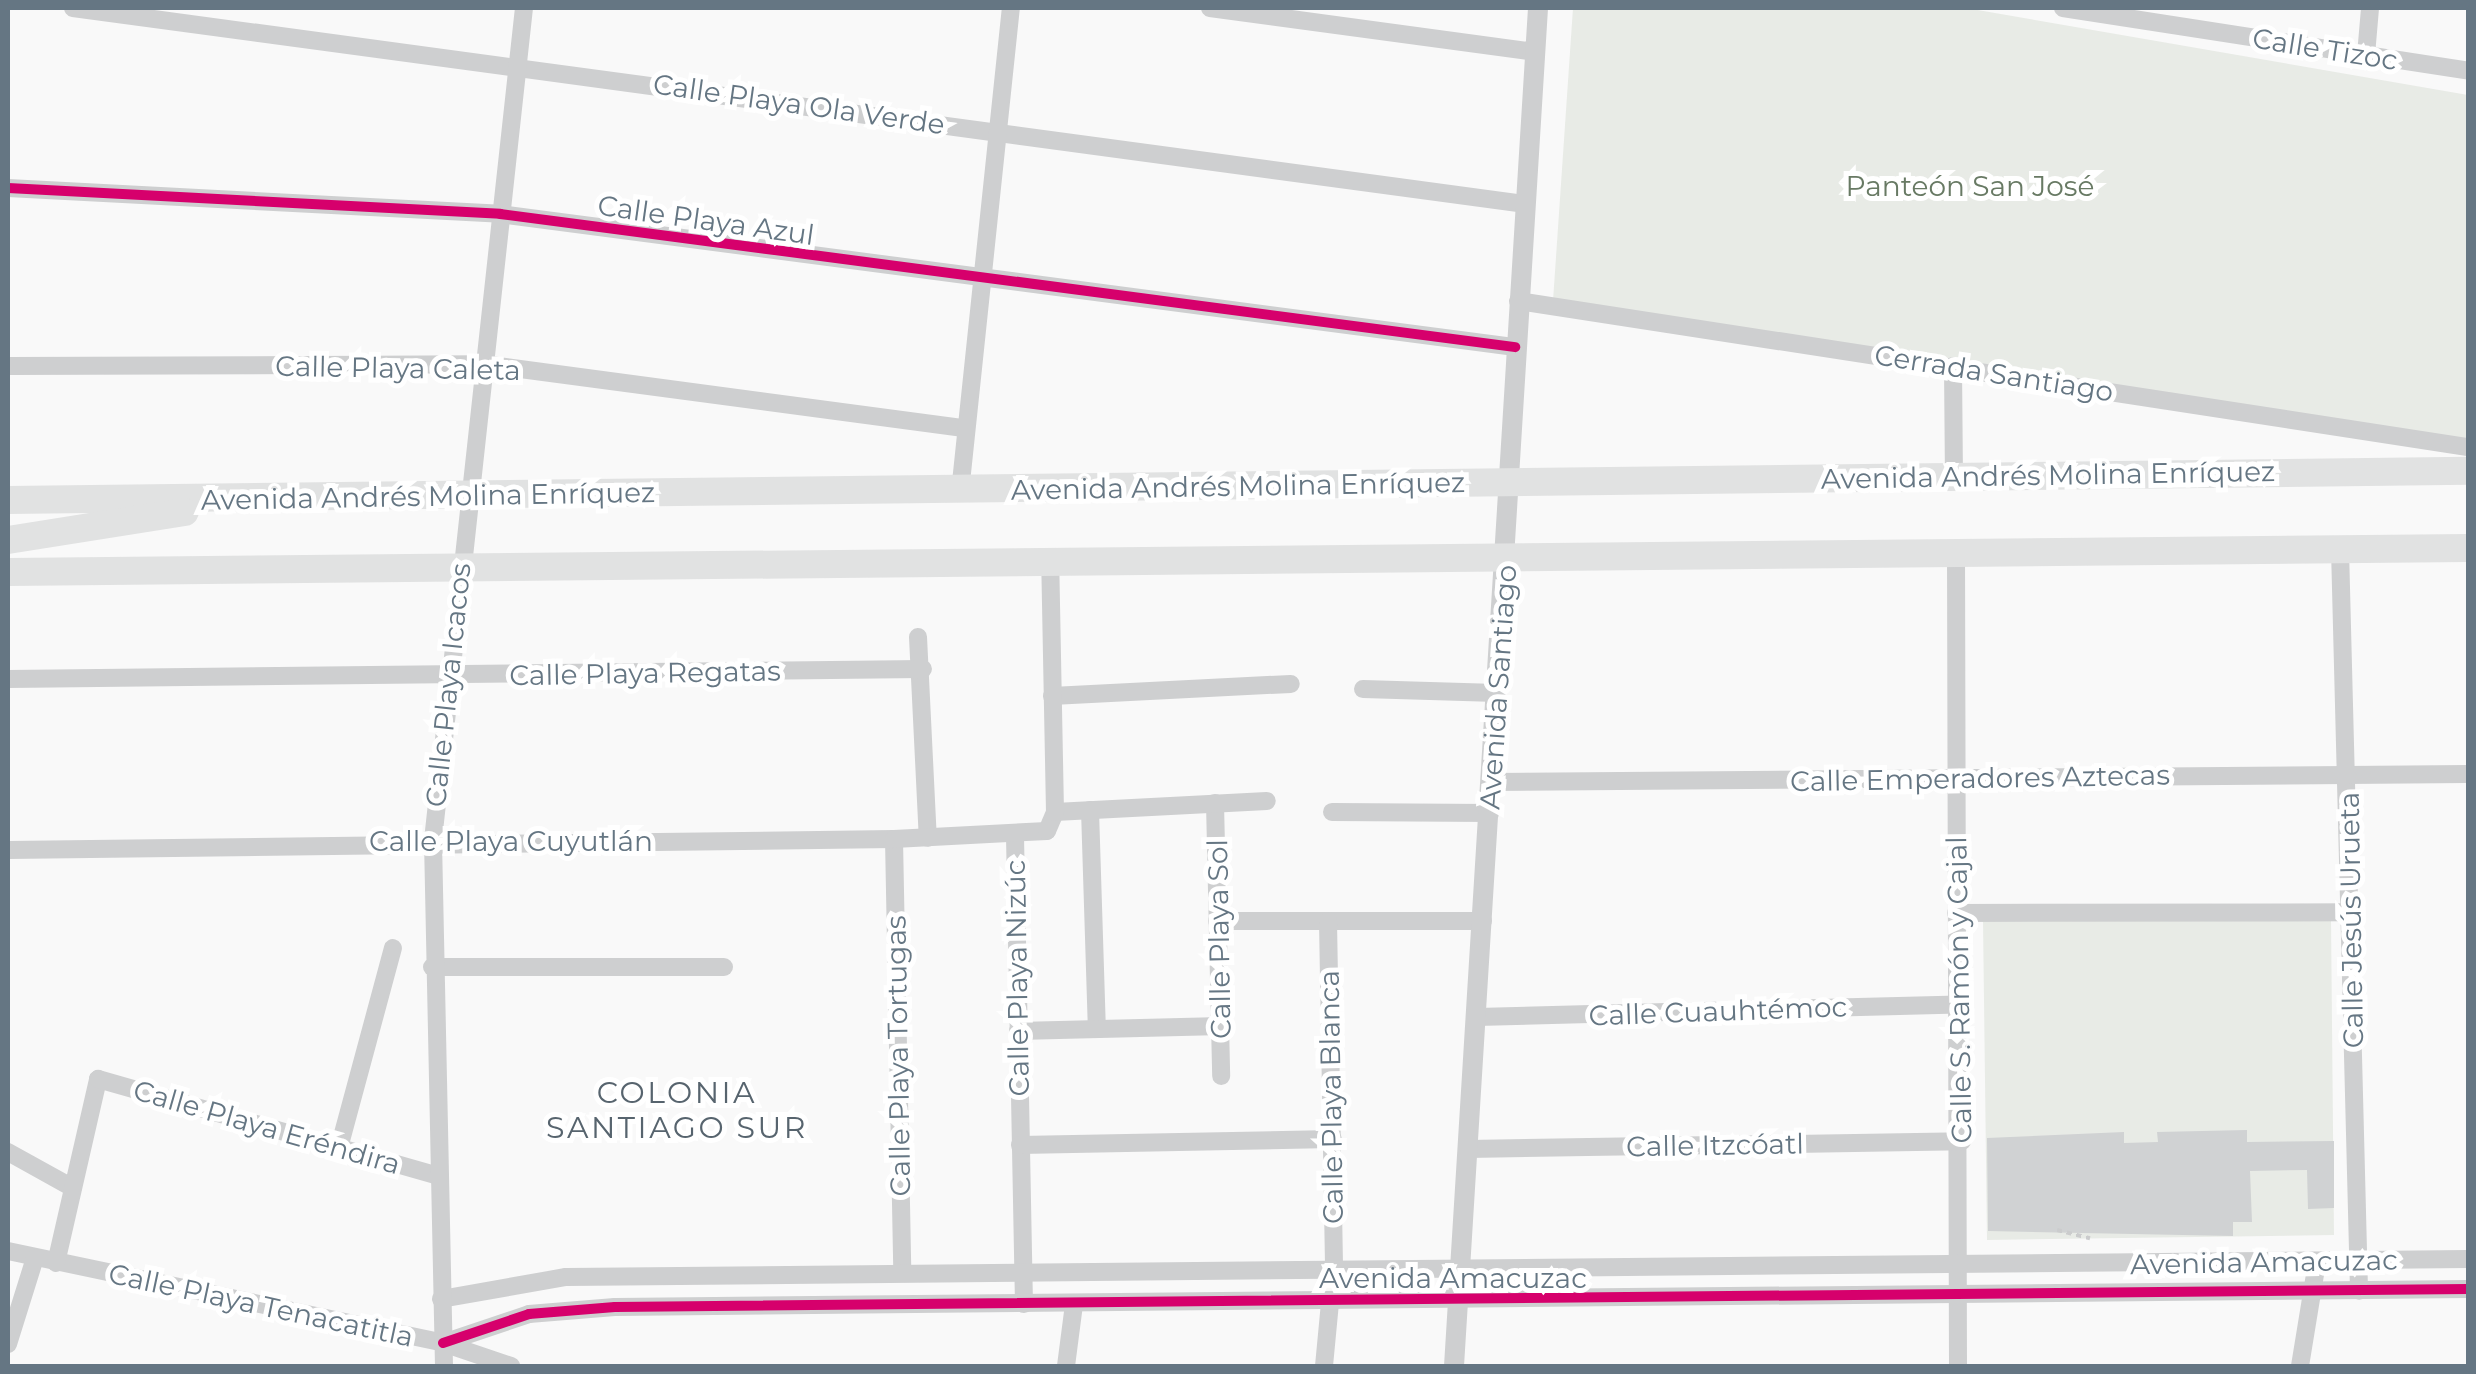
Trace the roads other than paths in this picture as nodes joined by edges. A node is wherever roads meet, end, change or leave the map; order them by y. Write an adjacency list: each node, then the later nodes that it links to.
1 (73, 8): 10 (street, Calle Playa Ola Verde)
2 (524, 8): 10 (street, Calle Playa Icacos)
3 (1011, 8): 12 (street)
4 (1210, 8): 8 (street)
5 (1538, 8): 8 (street, Avenida Santiago)
6 (2063, 8): 9 (street, Calle Tizoc)
7 (2370, 8): 9 (street)
8 (1534, 52): 14 (street, Avenida Santiago)
9 (2366, 55): 11 (street, Calle Tizoc)
10 (518, 65): 12 (street, Calle Playa Ola Verde); 15 (street, Calle Playa Icacos)
11 (2468, 71)
12 (996, 131): 14 (street, Calle Playa Ola Verde); 16 (street)
13 (8, 188): 15 (street, Calle Playa Azul)
14 (1524, 204): 17 (street, Avenida Santiago)
15 (500, 214): 16 (street, Calle Playa Azul); 19 (street, Calle Playa Icacos)
16 (980, 280): 18 (street, Calle Playa Azul); 22 (street)
17 (1518, 302): 18 (street, Avenida Santiago); 21 (street, Cerrada Santiago)
18 (1515, 347): 26 (street, Avenida Santiago)
19 (482, 364): 20 (street, Calle Playa Caleta); 22 (street, Calle Playa Caleta); 28 (street, Calle Playa Icacos)
20 (8, 366)
21 (1952, 366): 23 (street, Cerrada Santiago); 25 (street)
22 (964, 428): 27 (street)
23 (2468, 446)
24 (2468, 471): 25 (main road, Avenida Andrés Molina Enríquez)
25 (1954, 475): 26 (main road, Avenida Andrés Molina Enríquez)
26 (1510, 480): 27 (main road, Avenida Andrés Molina Enríquez); 35 (street, Avenida Santiago)
27 (960, 492): 28 (main road, Avenida Andrés Molina Enríquez)
28 (467, 495): 29 (main road, Avenida Andrés Molina Enríquez); 37 (street, Calle Playa Icacos)
29 (280, 498): 30 (main road, Avenida Andrés Molina Enríquez); 31 (main road)
30 (8, 500)
31 (8, 540)
32 (2468, 548): 33 (main road)
33 (2340, 549): 34 (main road); 48 (street, Calle Jesús Urueta)
34 (1956, 553): 35 (main road); 49 (street, Calle S. Ramón y Cajal)
35 (1506, 558): 36 (main road); 45 (street, Avenida Santiago)
36 (1050, 562): 37 (main road); 46 (street)
37 (460, 568): 38 (main road); 41 (street, Calle Playa Icacos)
38 (8, 572)
39 (918, 637): 40 (street)
40 (923, 669): 41 (street, Calle Playa Regatas); 58 (street)
41 (450, 675): 42 (street, Calle Playa Regatas); 60 (street, Calle Playa Icacos)
42 (8, 680)
43 (1291, 684): 46 (street)
44 (1363, 689): 45 (street)
45 (1497, 693): 50 (street, Avenida Santiago)
46 (1052, 696): 54 (street)
47 (2468, 774): 48 (street, Calle Emperadores Aztecas)
48 (2348, 775): 49 (street, Calle Emperadores Aztecas); 62 (street, Calle Jesús Urueta)
49 (1957, 779): 50 (street, Calle Emperadores Aztecas); 63 (street, Calle S. Ramón y Cajal)
50 (1492, 782): 56 (street, Avenida Santiago)
51 (1268, 801): 52 (street)
52 (1216, 803): 53 (street); 64 (street, Calle Playa Sol)
53 (1090, 810): 54 (street); 73 (street)
54 (1055, 812): 57 (street, Calle Playa Nizúc)
55 (1332, 812): 56 (street)
56 (1490, 813): 66 (street, Avenida Santiago)
57 (1015, 836): 58 (street, Calle Playa Cuyutlán); 74 (street, Calle Playa Nizúc)
58 (928, 838): 59 (street, Calle Playa Cuyutlán)
59 (894, 839): 60 (street, Calle Playa Cuyutlán); 94 (street, Calle Playa Tortugas)
60 (433, 840): 61 (street, Calle Playa Cuyutlán); 68 (street, Calle Playa Icacos)
61 (8, 850)
62 (2351, 912): 63 (street); 87 (street, Calle Jesús Urueta)
63 (1956, 913): 70 (street, Calle S. Ramón y Cajal)
64 (1217, 921): 65 (street); 72 (street, Calle Playa Sol)
65 (1328, 921): 66 (street); 76 (street, Calle Playa Blanca)
66 (1483, 921): 71 (street, Avenida Santiago)
67 (393, 948): 79 (street)
68 (432, 967): 69 (street); 82 (street, Calle Playa Icacos)
69 (724, 967)
70 (1958, 1004): 71 (street, Calle Cuauhtémoc); 77 (street, Calle S. Ramón y Cajal)
71 (1477, 1017): 80 (street, Avenida Santiago)
72 (1222, 1026): 73 (street); 75 (street, Calle Playa Sol)
73 (1097, 1029): 74 (street)
74 (1018, 1031): 78 (street, Calle Playa Nizúc)
75 (1221, 1076)
76 (1333, 1139): 78 (street); 93 (street, Calle Playa Blanca)
77 (1962, 1141): 80 (street, Calle Itzcóatl); 90 (street, Calle S. Ramón y Cajal)
78 (1020, 1145): 92 (street, Calle Playa Nizúc)
79 (339, 1148): 82 (street, Calle Playa Eréndira); 83 (street, Calle Playa Eréndira)
80 (1468, 1148): 91 (street, Avenida Santiago)
81 (8, 1152): 83 (street)
82 (436, 1175): 99 (street, Calle Playa Icacos)
83 (73, 1188): 89 (street)
84 (8, 1251): 85 (street, Calle Playa Tenacatitla)
85 (34, 1258): 89 (street, Calle Playa Tenacatitla); 105 (street)
86 (2468, 1259): 87 (street, Avenida Amacuzac)
87 (2358, 1261): 88 (street, Avenida Amacuzac); 96 (street, Calle Jesús Urueta)
88 (2317, 1262): 90 (street, Avenida Amacuzac); 97 (street)
89 (56, 1263): 104 (street, Calle Playa Tenacatitla)
90 (1960, 1266): 91 (street, Avenida Amacuzac); 98 (street, Calle S. Ramón y Cajal)
91 (1461, 1269): 93 (street, Avenida Amacuzac); 100 (street, Avenida Santiago)
92 (1023, 1271): 93 (street, Avenida Amacuzac); 94 (street, Avenida Amacuzac); 102 (street, Calle Playa Nizúc)
93 (1334, 1272)
94 (902, 1274): 99 (street, Avenida Amacuzac)
95 (2468, 1289): 96 (street, Avenida Amacuzac)
96 (2360, 1290): 97 (street, Avenida Amacuzac)
97 (2312, 1292): 98 (street, Avenida Amacuzac); 112 (street)
98 (1960, 1298): 100 (street, Avenida Amacuzac); 111 (street, Calle S. Ramón y Cajal)
99 (442, 1300): 104 (street, Calle Playa Icacos)
100 (1459, 1300): 101 (street, Avenida Amacuzac); 110 (street, Avenida Santiago)
101 (1330, 1302): 103 (street, Avenida Amacuzac); 109 (street)
102 (1024, 1304): 103 (street, Avenida Amacuzac); 104 (street, Avenida Amacuzac)
103 (1074, 1304): 108 (street)
104 (443, 1343): 106 (street, Calle Playa Icacos); 107 (street, Calle Playa Tenacatitla)
105 (8, 1344)
106 (444, 1366)
107 (512, 1366)
108 (1066, 1366)
109 (1324, 1366)
110 (1454, 1366)
111 (1958, 1366)
112 (2300, 1366)

